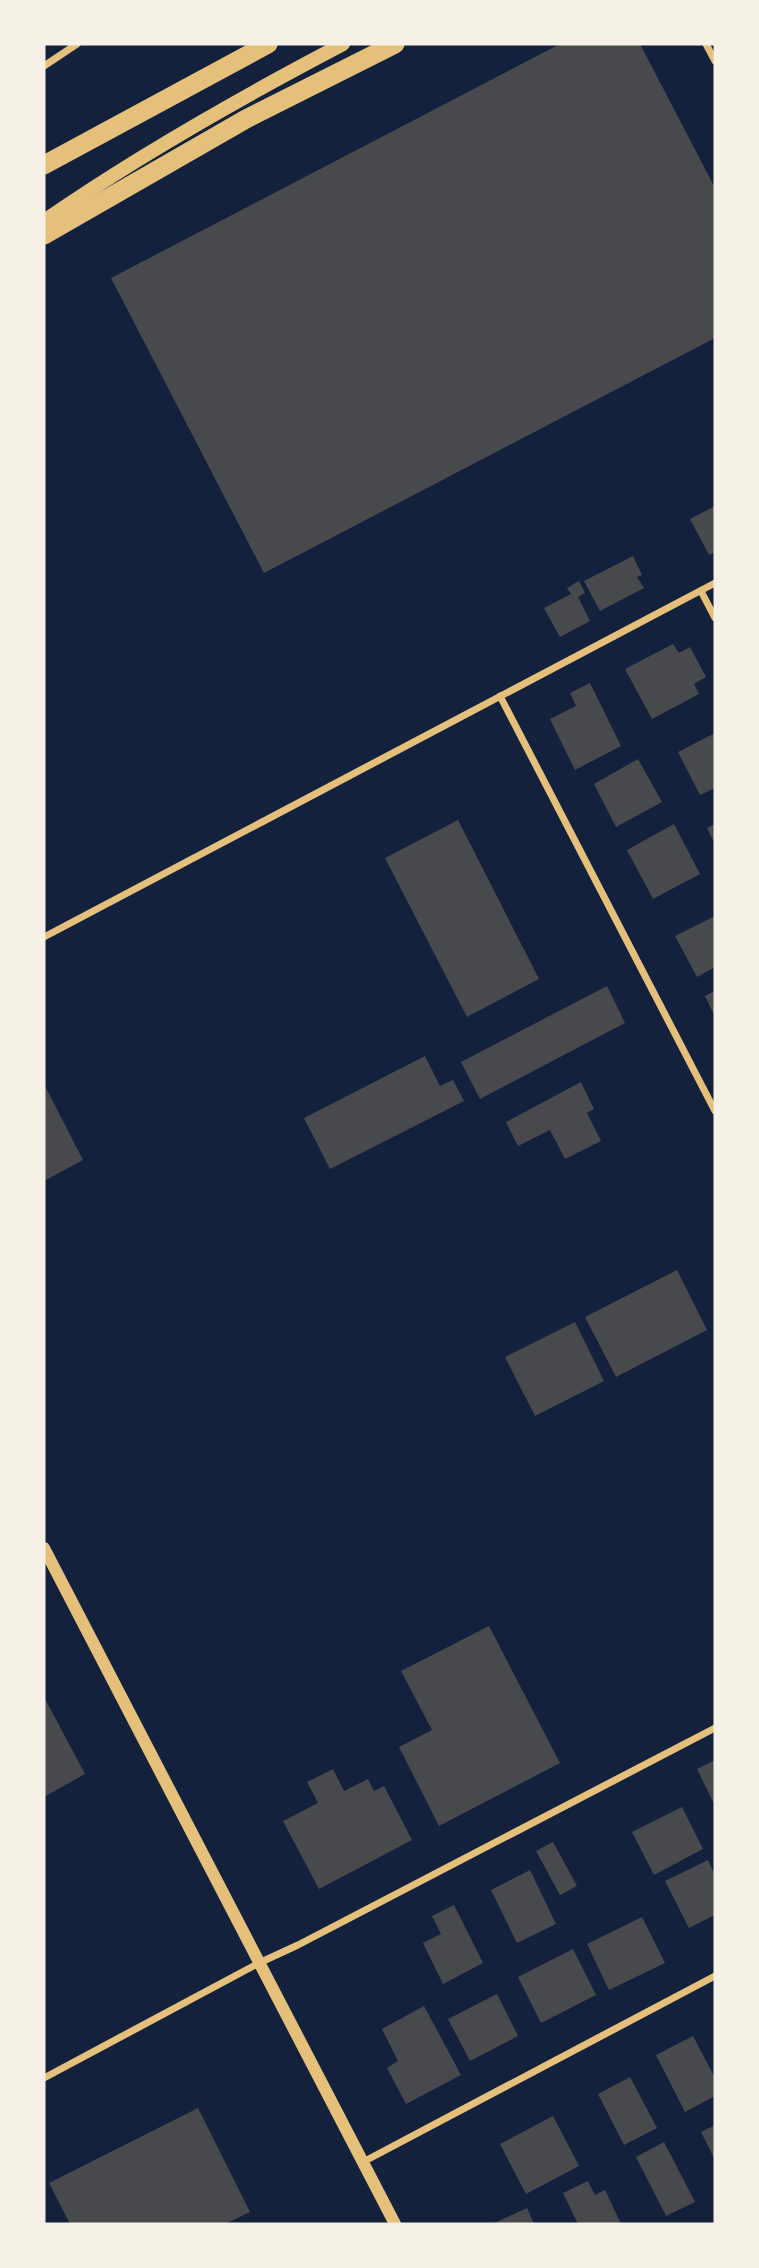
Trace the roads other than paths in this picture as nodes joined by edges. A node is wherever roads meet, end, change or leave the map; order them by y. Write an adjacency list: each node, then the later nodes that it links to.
1 (76, 44): 7 (street)
2 (268, 44): 8 (highway)
3 (343, 44): 9 (main road)
4 (395, 44): 10 (highway)
5 (706, 44): 6 (street)
6 (715, 61)
7 (44, 66)
8 (44, 165)
9 (44, 221)
10 (44, 235)
11 (715, 583): 12 (street)
12 (701, 590): 13 (street); 14 (street)
13 (715, 618)
14 (500, 696): 15 (street); 16 (street)
15 (44, 937)
16 (715, 1111)
17 (44, 1548): 19 (street)
18 (715, 1728): 19 (street)
19 (259, 1963): 21 (street); 22 (street)
20 (715, 1976): 22 (street)
21 (44, 2078)
22 (363, 2162): 23 (street)
23 (395, 2224)

